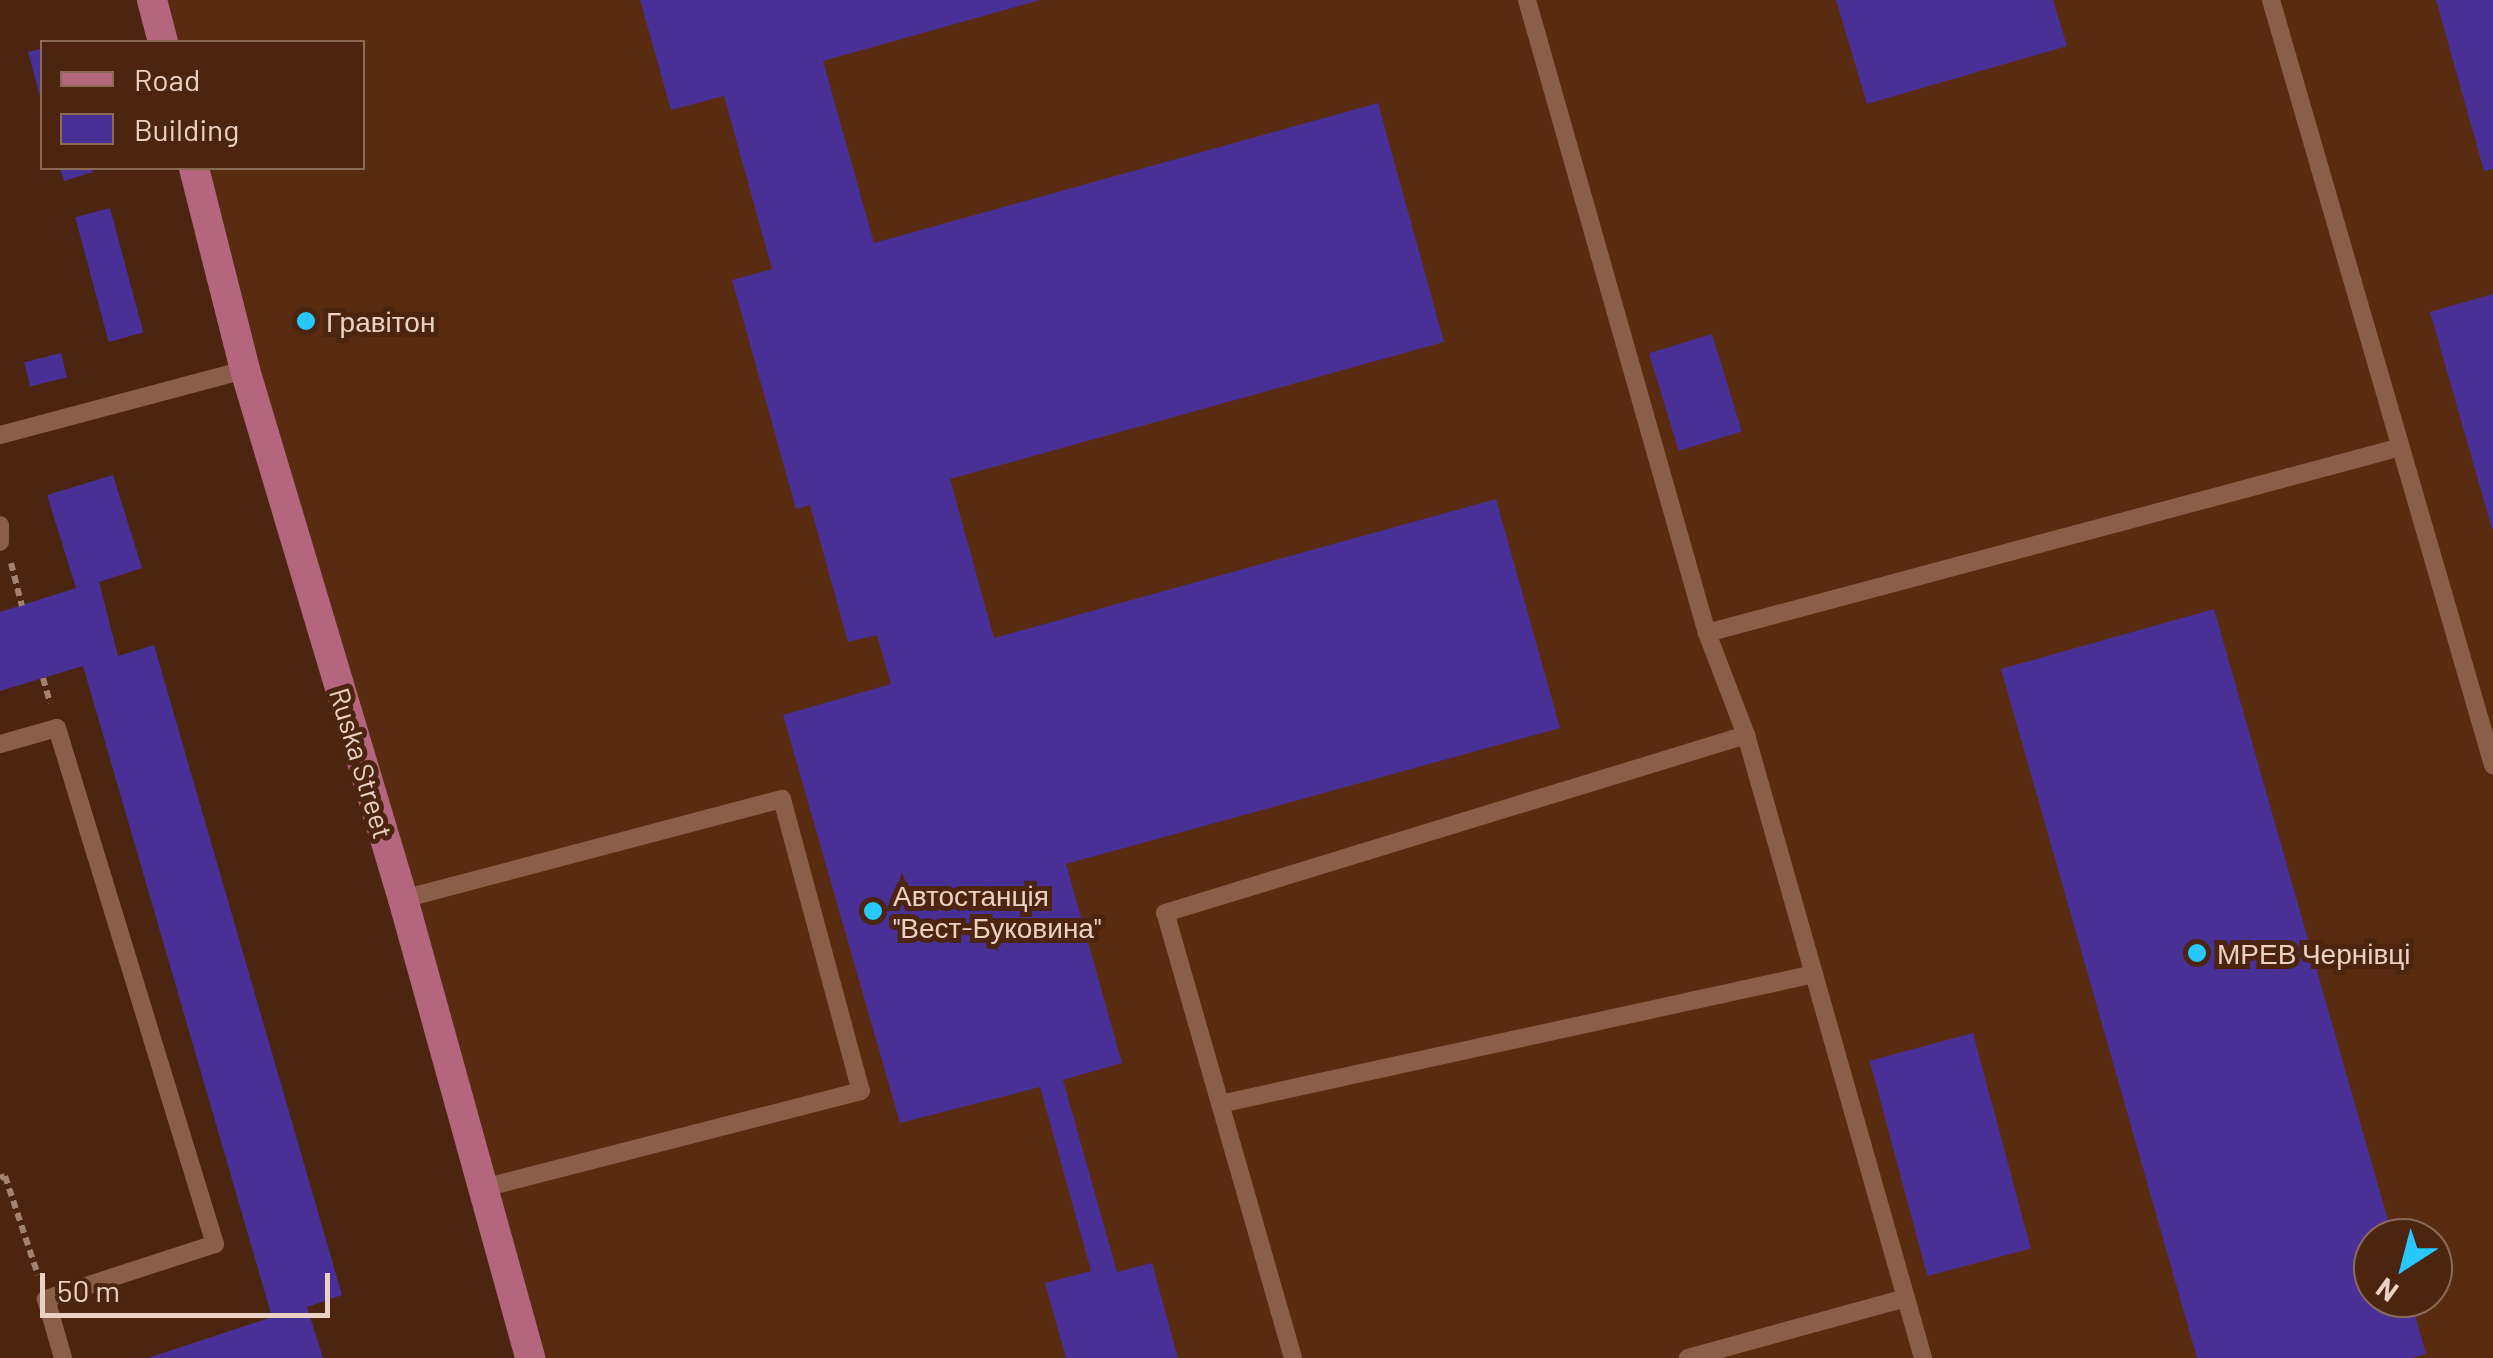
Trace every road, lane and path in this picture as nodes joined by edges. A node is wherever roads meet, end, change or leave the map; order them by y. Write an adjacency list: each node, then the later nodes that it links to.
1 (152, 0): 4 (main road)
2 (1528, 0): 11 (lane)
3 (2271, 0): 8 (lane)
4 (162, 40)
5 (195, 170): 6 (main road, Ruska Street)
6 (245, 370): 7 (lane); 15 (main road, Ruska Street)
7 (0, 436)
8 (2400, 447): 11 (lane); 14 (lane)
9 (2, 536): 10 (path)
10 (22, 606)
11 (1706, 633): 12 (lane)
12 (1746, 736): 16 (lane); 17 (lane)
13 (0, 744): 21 (lane)
14 (2493, 765)
15 (403, 899): 19 (main road, Ruska Street); 19 (lane)
16 (1814, 974): 17 (lane); 20 (lane)
17 (1220, 1104): 25 (lane)
18 (0, 1178): 21 (path)
19 (483, 1188): 24 (main road, Ruska Street)
20 (1906, 1298): 22 (lane); 26 (lane)
21 (46, 1299): 23 (lane)
22 (1918, 1357)
23 (63, 1358)
24 (530, 1358)
25 (1293, 1358)
26 (1688, 1358)

